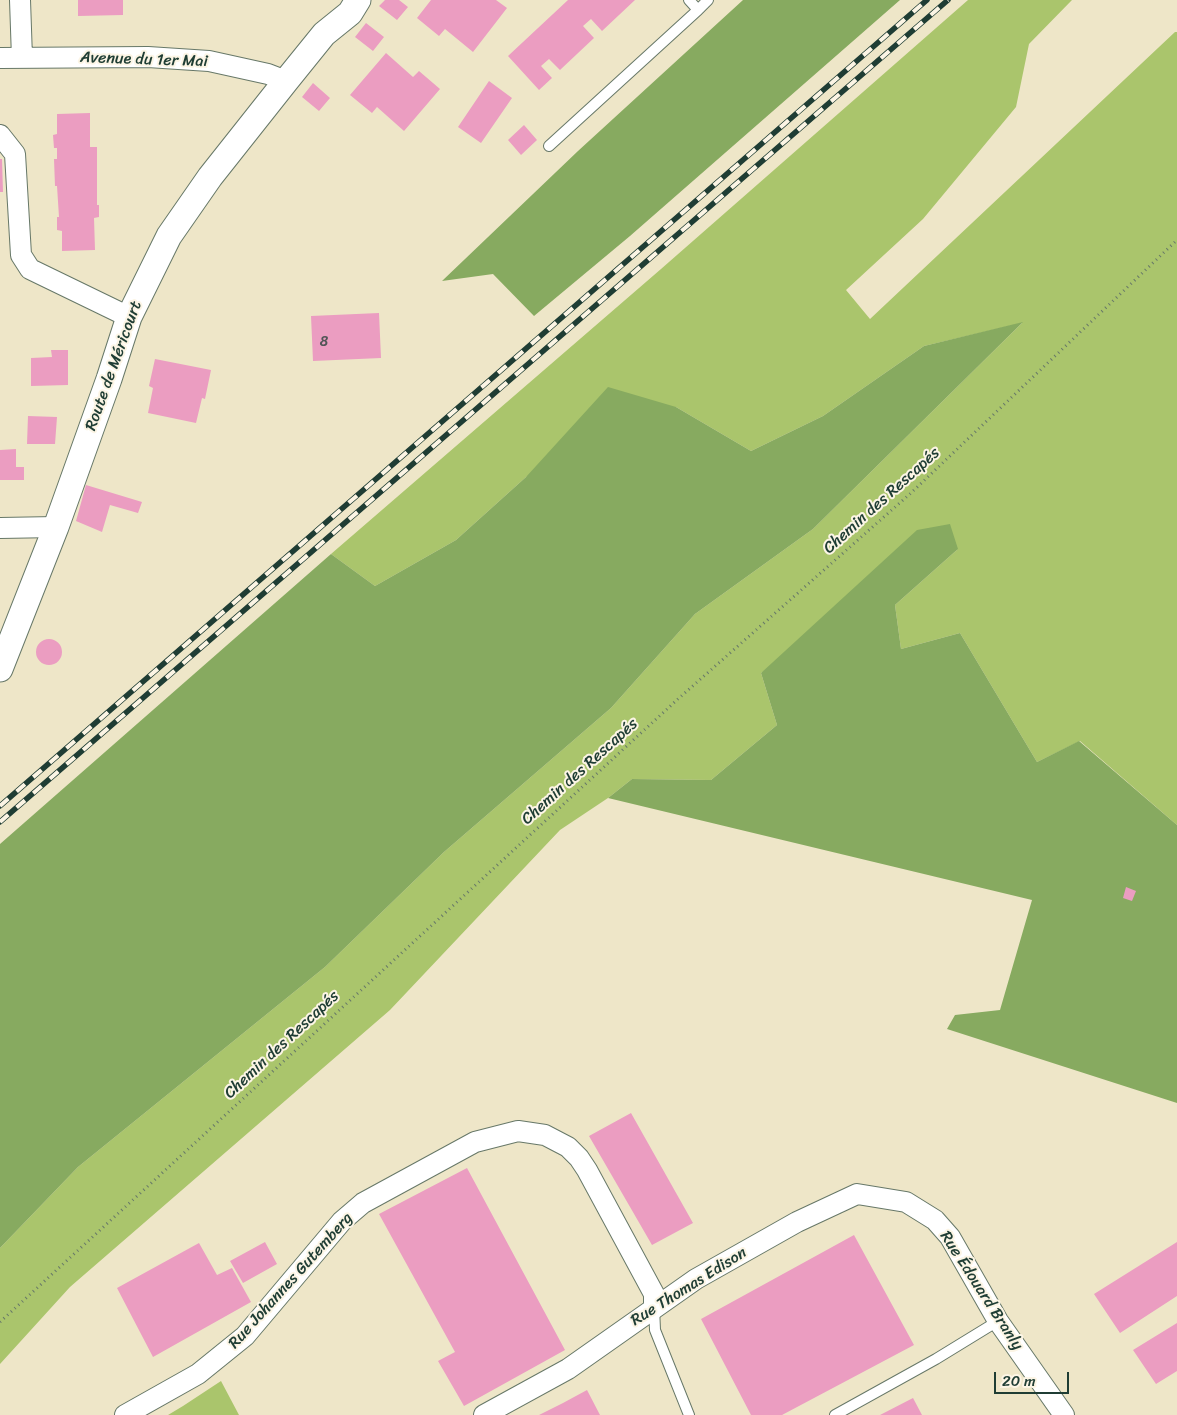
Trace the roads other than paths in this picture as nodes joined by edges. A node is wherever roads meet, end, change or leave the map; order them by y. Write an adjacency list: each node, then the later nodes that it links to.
1 (20, 0): 7 (street)
2 (358, 0): 8 (street, Route de Méricourt)
3 (689, 0): 5 (lane)
4 (708, 0): 5 (lane)
5 (698, 10): 10 (lane)
6 (0, 58): 7 (street, Avenue du 1er Mai)
7 (22, 58): 8 (street, Avenue du 1er Mai)
8 (286, 81): 11 (street, Route de Méricourt)
9 (0, 135): 11 (street)
10 (549, 146)
11 (129, 317): 12 (street, Route de Méricourt)
12 (56, 527): 13 (street); 14 (street, Route de Méricourt)
13 (0, 528)
14 (0, 669)
15 (906, 1202): 16 (street, Rue Thomas Edison); 17 (street, Rue Édouard Branly)
16 (654, 1307): 18 (street, Rue Johannes Gutemberg); 19 (street, Rue Thomas Edison); 20 (lane)
17 (998, 1321): 21 (lane); 22 (street, Rue Édouard Branly)
18 (125, 1415)
19 (484, 1415)
20 (689, 1415)
21 (835, 1415)
22 (1064, 1415)

